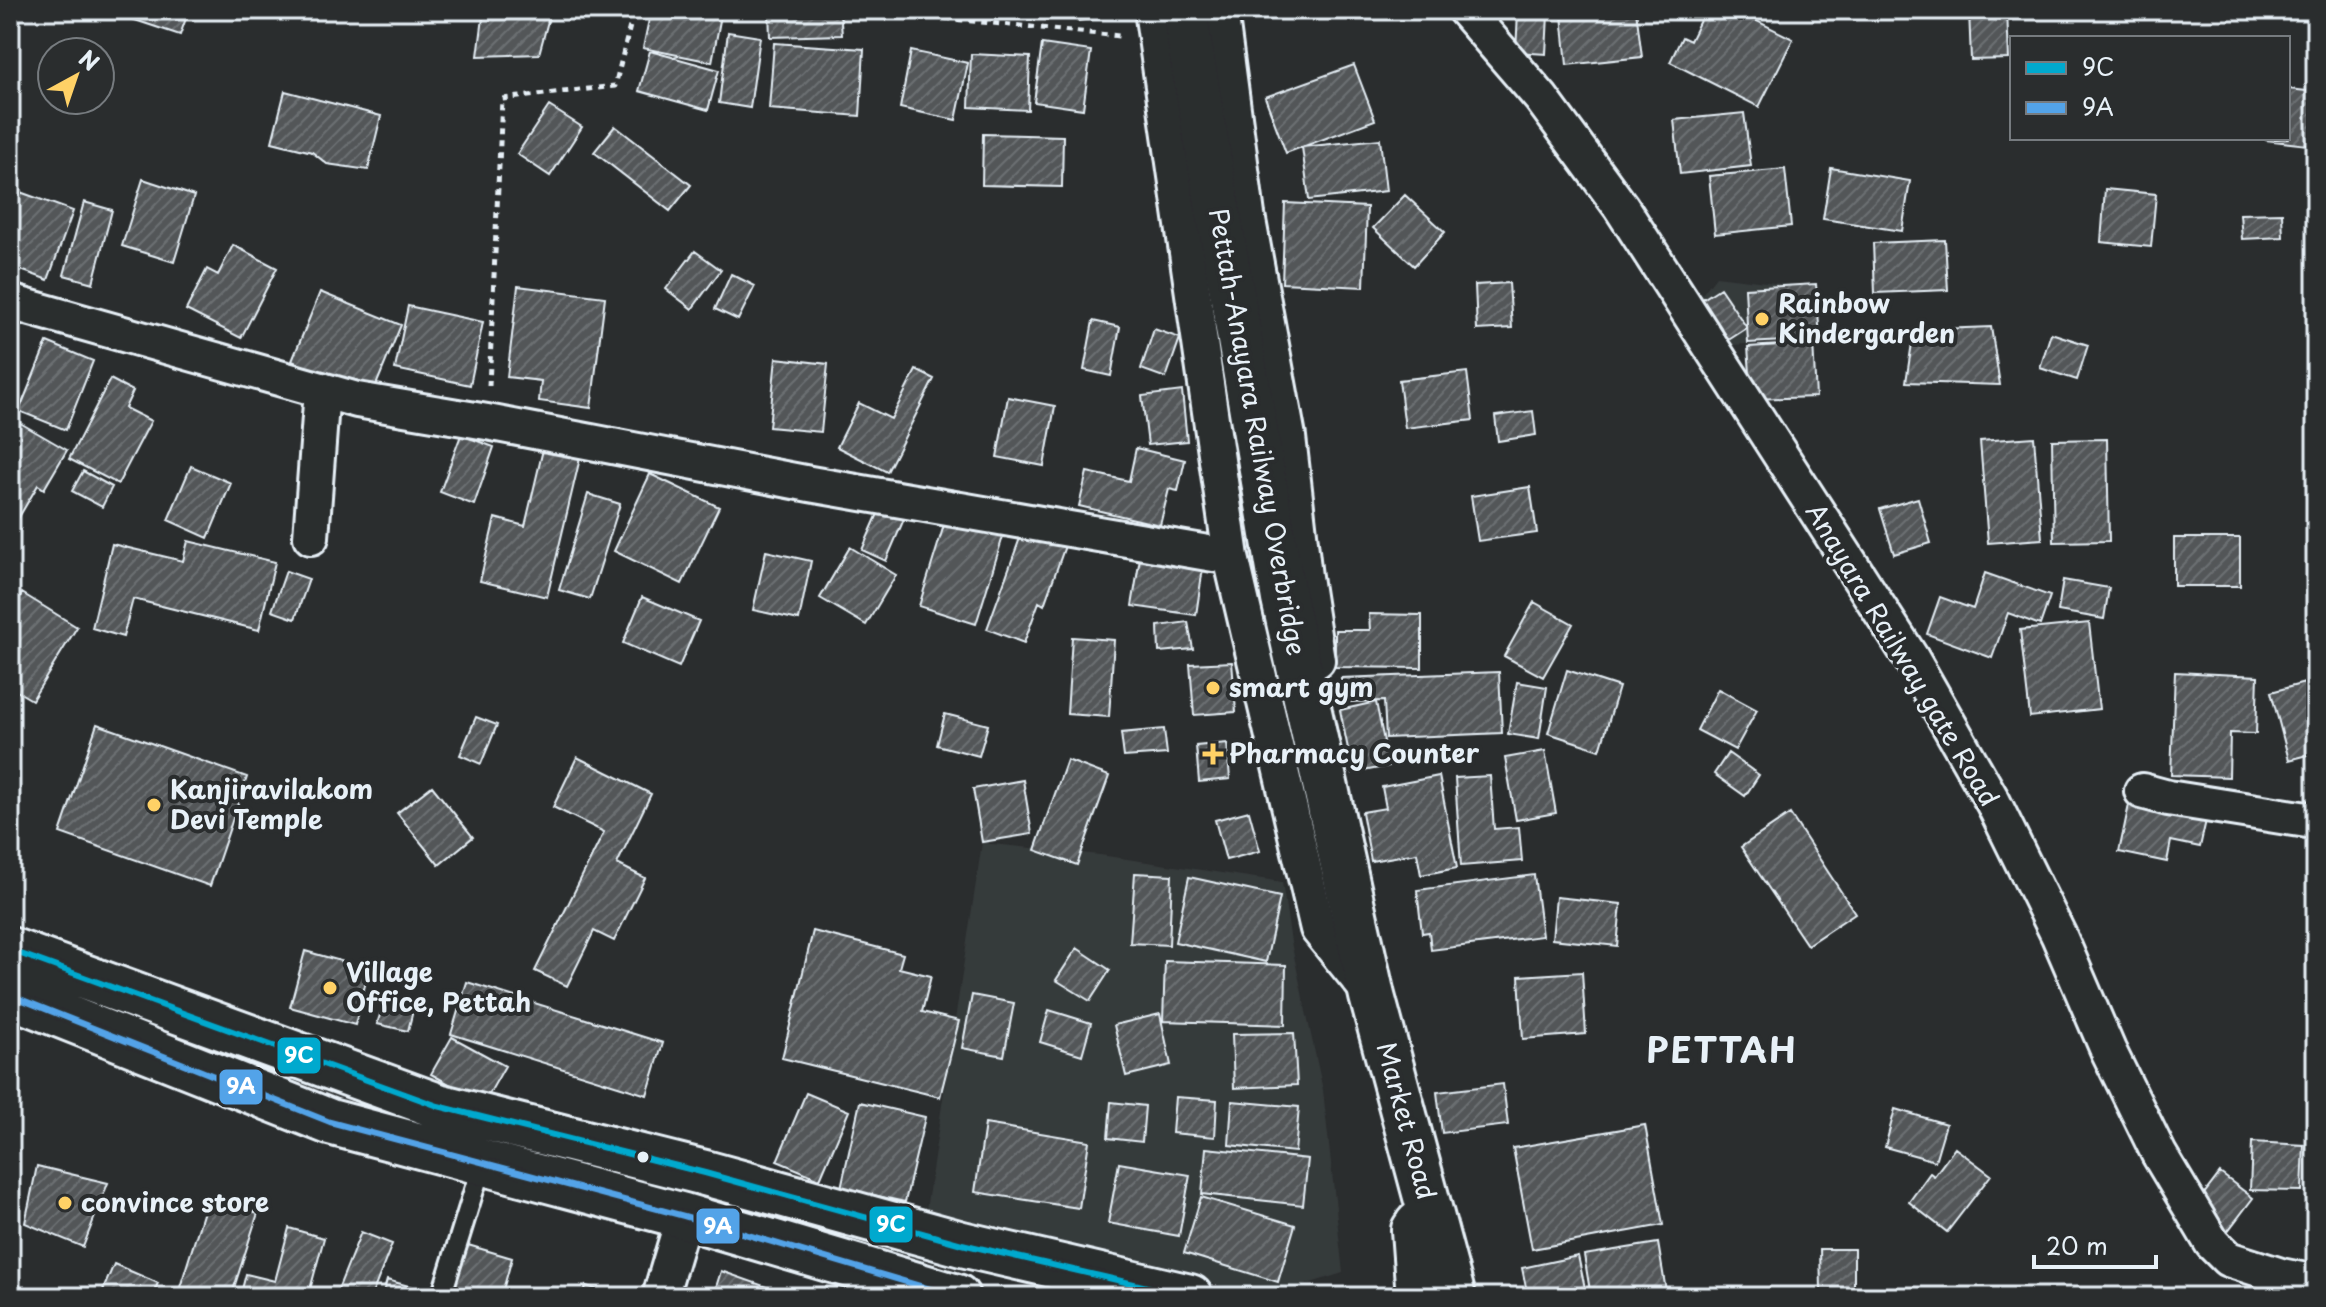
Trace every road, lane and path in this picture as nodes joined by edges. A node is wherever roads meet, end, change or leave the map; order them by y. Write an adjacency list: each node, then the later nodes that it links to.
1 (634, 10): 8 (path)
2 (923, 10): 5 (path)
3 (1220, 10): 16 (street)
4 (1465, 10): 21 (street, Anayara Railway gate Road)
5 (1164, 20): 10 (street); 13 (main road, Pettah-Anayara Railway Overbridge)
6 (10, 302): 7 (street)
7 (322, 390): 8 (street); 9 (street)
8 (487, 422): 10 (street)
9 (311, 537)
10 (1231, 557): 16 (street)
11 (2142, 791): 12 (street)
12 (2316, 818)
13 (1361, 946): 16 (main road, Market Road)
14 (10, 950): 20 (main road)
15 (10, 995): 17 (main road)
16 (1372, 996): 18 (main road, Market Road)
17 (483, 1161): 19 (main road); 22 (lane)
18 (1429, 1203): 26 (main road); 27 (main road, Market Road); 28 (main road)
19 (684, 1216): 23 (street); 24 (main road)
20 (962, 1244): 24 (street); 25 (main road)
21 (2316, 1283)
22 (441, 1297)
23 (660, 1297)
24 (957, 1297)
25 (1190, 1297)
26 (1419, 1297)
27 (1453, 1297)
28 (1481, 1297)

